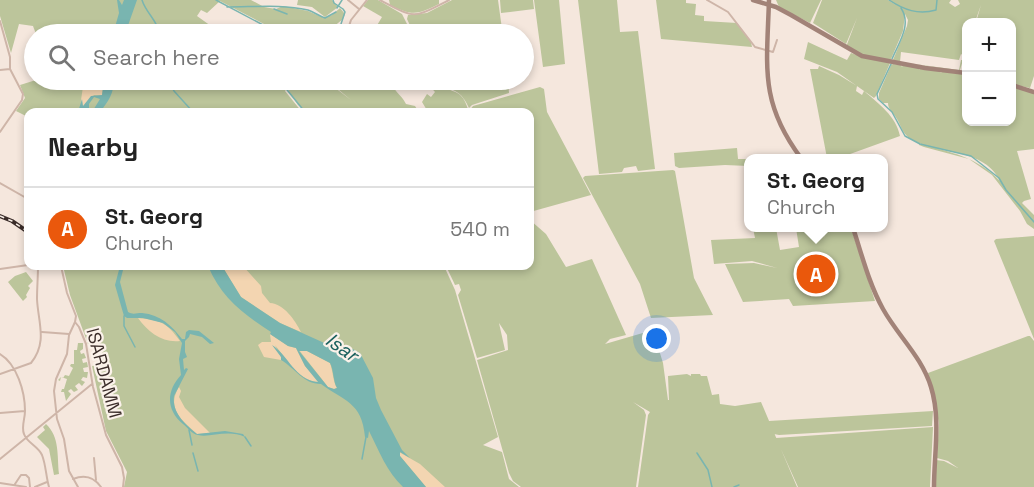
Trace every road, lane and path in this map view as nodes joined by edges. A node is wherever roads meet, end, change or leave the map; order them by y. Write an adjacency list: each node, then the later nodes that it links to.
1 (348, 0): 8 (street)
2 (367, 0): 8 (street)
3 (380, 0): 4 (street)
4 (449, 0)
5 (707, 0): 12 (street)
6 (753, 0): 7 (main road)
7 (769, 3): 12 (main road); 15 (main road)
8 (358, 9): 10 (street)
9 (0, 21): 13 (street)
10 (350, 24)
11 (777, 40): 12 (street)
12 (766, 50): 19 (main road)
13 (10, 69): 14 (street); 18 (street)
14 (0, 70)
15 (962, 73)
16 (1016, 87): 17 (main road)
17 (1034, 92)
18 (0, 132)
19 (798, 154)
20 (0, 183): 21 (street)
21 (24, 197)
22 (854, 232): 52 (main road)
23 (24, 266): 24 (street)
24 (0, 269)
25 (38, 270): 28 (street)
26 (62, 270): 27 (street, ISARDAMM)
27 (75, 321): 29 (street); 33 (street, ISARDAMM)
28 (42, 332): 29 (street); 31 (street)
29 (69, 334): 35 (street)
30 (0, 354): 31 (street)
31 (15, 370): 32 (street); 34 (street)
32 (0, 374)
33 (93, 384): 35 (street); 51 (street, ISARDAMM)
34 (25, 411): 36 (street); 37 (street)
35 (57, 411): 37 (street); 40 (street)
36 (0, 413)
37 (25, 437): 38 (street); 42 (street)
38 (0, 458)
39 (94, 458): 41 (street)
40 (73, 479): 41 (street); 49 (street)
41 (96, 480): 50 (street)
42 (47, 482): 47 (street); 48 (street)
43 (0, 483): 44 (street)
44 (15, 484): 45 (street); 46 (street)
45 (26, 487)
46 (30, 487)
47 (35, 487)
48 (49, 487)
49 (78, 487)
50 (101, 487)
51 (123, 487)
52 (934, 487)

